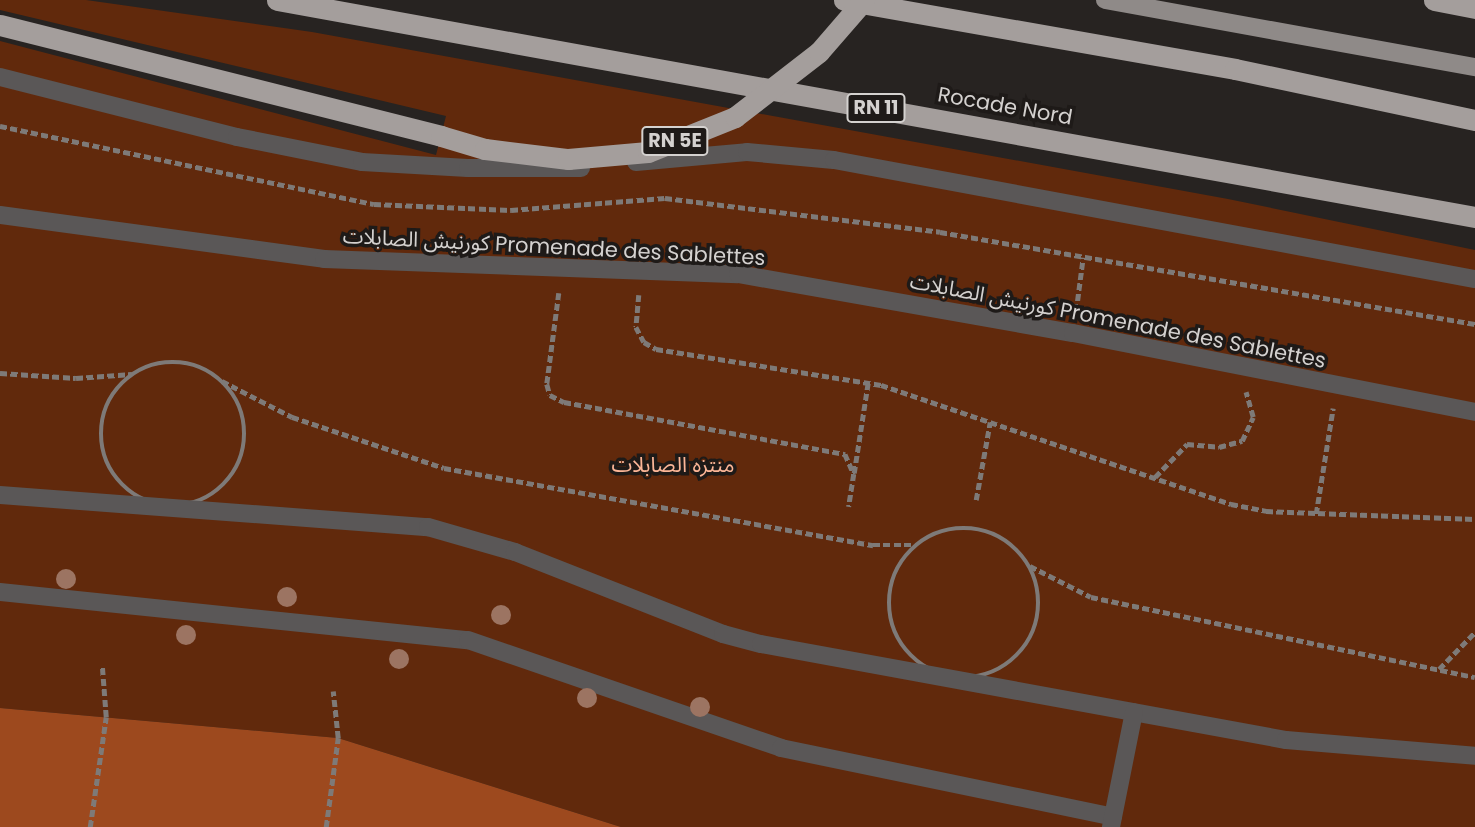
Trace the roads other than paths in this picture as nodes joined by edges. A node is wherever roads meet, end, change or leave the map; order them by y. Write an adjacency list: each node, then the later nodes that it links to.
1 (277, 0): 12 (highway, Rocade Nord / RN 11)
2 (844, 0): 10 (highway)
3 (864, 0): 7 (highway, RN 5E, bridge)
4 (1105, 0): 8 (main road)
5 (1434, 0): 6 (highway)
6 (1475, 8)
7 (0, 25)
8 (1475, 67)
9 (0, 77): 13 (street)
10 (1475, 120)
11 (0, 215): 14 (street, كورنيش الصابلات Promenade des Sablettes)
12 (1475, 217)
13 (1475, 279)
14 (1475, 412)
15 (0, 495): 17 (street)
16 (0, 592): 19 (street)
17 (1134, 712): 18 (street); 19 (street)
18 (1475, 756)
19 (1112, 822)

